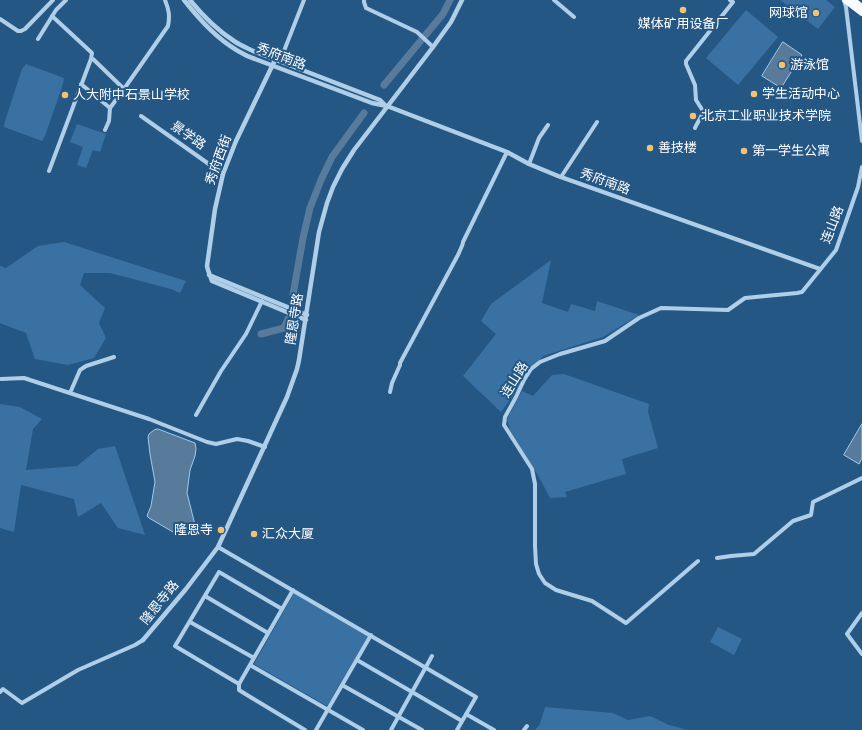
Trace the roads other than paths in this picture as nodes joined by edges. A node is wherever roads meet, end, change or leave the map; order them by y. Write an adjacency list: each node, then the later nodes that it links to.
1 (53, 0): 17 (street)
2 (66, 0): 15 (street)
3 (165, 0): 24 (street)
4 (184, 0): 22 (street, 秀府南路)
5 (190, 0): 21 (street, 秀府南路)
6 (304, 0): 21 (street)
7 (364, 0): 19 (street)
8 (462, 0): 19 (street, 隆恩寺路)
9 (554, 0): 16 (street)
10 (844, 0): 14 (highway); 32 (street)
11 (853, 0): 13 (highway)
12 (732, 1): 30 (street)
13 (862, 7)
14 (862, 13)
15 (52, 16): 18 (street); 20 (street)
16 (574, 17)
17 (0, 19)
18 (38, 39)
19 (432, 46): 25 (street, 隆恩寺路)
20 (91, 58): 23 (street); 24 (street)
21 (275, 60): 22 (street, 秀府西街); 25 (street, 秀府南路)
22 (272, 66): 25 (street, 秀府南路); 37 (street, 秀府西街)
23 (81, 84): 26 (street); 36 (street)
24 (124, 89): 26 (street)
25 (387, 106): 33 (street, 秀府南路); 42 (street, 隆恩寺路)
26 (110, 108): 31 (street)
27 (141, 116): 37 (street, 景学路)
28 (597, 122): 38 (street)
29 (548, 125): 34 (street)
30 (695, 128)
31 (105, 130)
32 (862, 141)
33 (507, 152): 34 (street, 秀府南路); 45 (street)
34 (529, 164): 38 (street, 秀府南路)
35 (862, 167): 39 (street, 连山路)
36 (49, 171)
37 (223, 174): 40 (street, 秀府西街)
38 (561, 178): 39 (street, 秀府南路)
39 (820, 269): 52 (street, 连山路)
40 (209, 275): 41 (street); 42 (street)
41 (262, 302): 42 (street); 47 (street)
42 (307, 317): 48 (street, 隆恩寺路)
43 (114, 358): 46 (street)
44 (1, 379): 46 (street)
45 (390, 392)
46 (70, 393): 48 (street)
47 (196, 414)
48 (265, 447): 50 (street, 隆恩寺路)
49 (862, 478): 51 (street)
50 (218, 547): 53 (street); 60 (street, 隆恩寺路)
51 (717, 558)
52 (698, 561)
53 (292, 590): 55 (street); 59 (street)
54 (205, 596): 55 (street); 57 (street); 58 (street)
55 (282, 608): 58 (street)
56 (862, 613): 61 (street)
57 (190, 622): 63 (street); 67 (street)
58 (268, 634): 63 (street)
59 (371, 635): 64 (street); 66 (street)
60 (143, 640): 69 (street)
61 (862, 654)
62 (432, 656): 66 (street)
63 (254, 658): 65 (street)
64 (356, 660): 68 (street); 70 (street)
65 (250, 665): 67 (street); 71 (street)
66 (426, 668): 70 (street); 72 (street)
67 (239, 684): 76 (street)
68 (342, 685): 71 (street); 73 (street)
69 (0, 692)
70 (413, 692): 73 (street); 74 (street)
71 (328, 710): 77 (street); 78 (street)
72 (466, 714): 74 (street); 82 (street)
73 (398, 716): 79 (street); 80 (street)
74 (462, 721): 81 (street)
75 (527, 726): 83 (street)
76 (305, 730)
77 (316, 730)
78 (363, 730)
79 (391, 730)
80 (422, 730)
81 (457, 730)
82 (494, 730)
83 (524, 730)

